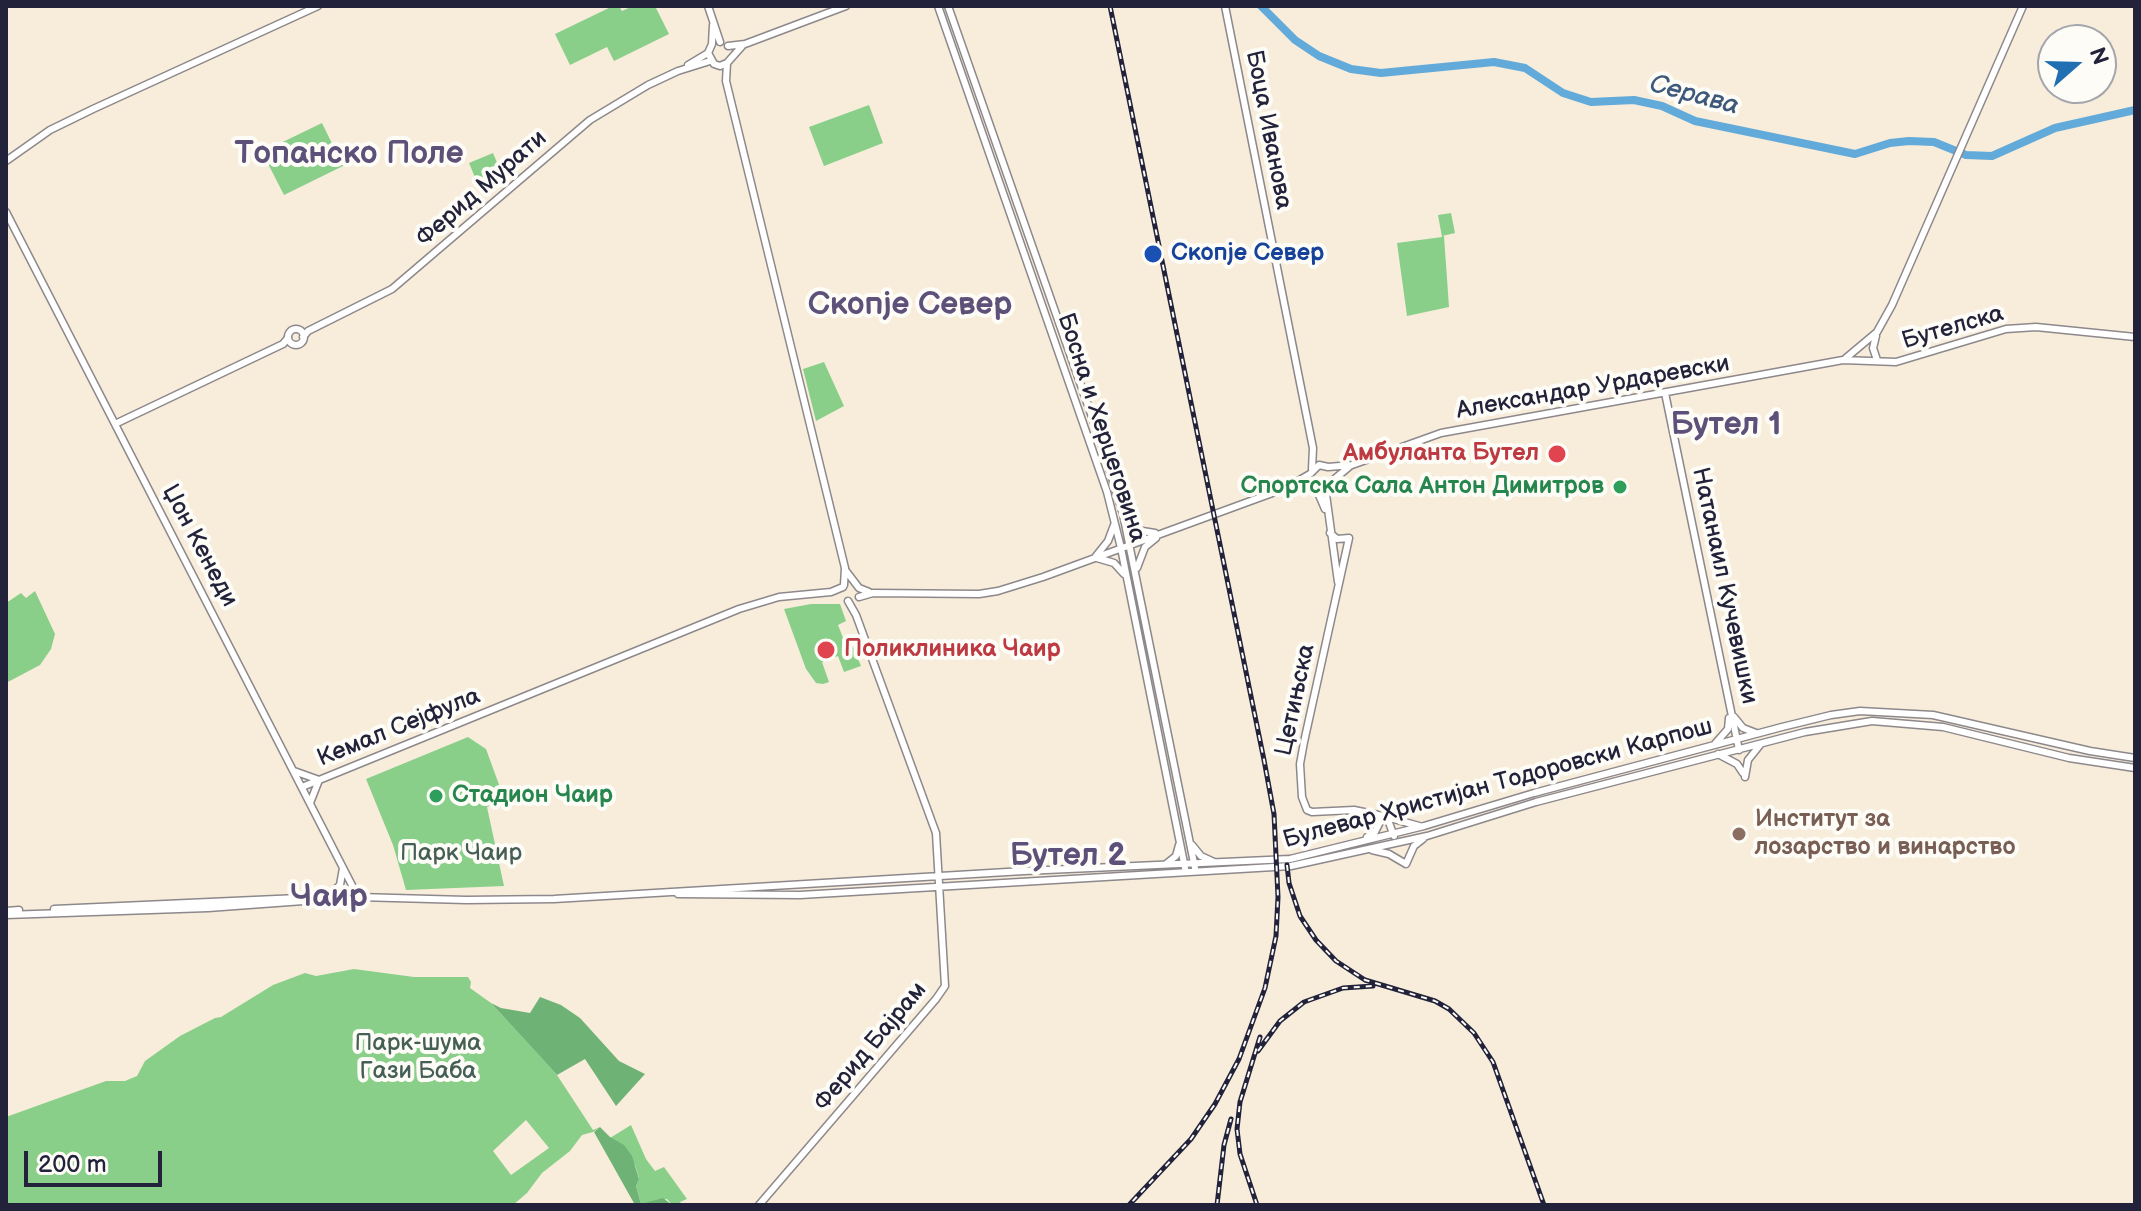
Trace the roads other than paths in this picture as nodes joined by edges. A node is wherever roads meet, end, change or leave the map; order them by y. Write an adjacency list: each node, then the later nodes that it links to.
1 (318, 6): 17 (street)
2 (708, 6): 8 (street)
3 (846, 6): 9 (street)
4 (938, 6): 37 (street, Босна и Херцеговина)
5 (948, 6): 35 (street, Босна и Херцеговина)
6 (1225, 6): 27 (street, Боца Иванова)
7 (2023, 6): 19 (street, Александар Урдаревски)
8 (716, 43): 10 (street); 11 (street)
9 (745, 44): 10 (street); 12 (street)
10 (728, 46): 12 (street)
11 (708, 53): 13 (street); 15 (street, Ферид Мурати)
12 (731, 56): 14 (street)
13 (714, 63): 14 (street); 15 (street, Ферид Мурати); 16 (street)
14 (727, 63): 16 (street)
15 (678, 71): 20 (street, Ферид Мурати)
16 (726, 81): 43 (street)
17 (6, 161)
18 (6, 212): 26 (street, Џон Кенеди)
19 (1877, 332): 23 (street, Александар Урдаревски); 24 (street)
20 (304, 333): 22 (street); 22 (street)
21 (2135, 337): 24 (street, Бутелска)
22 (287, 342): 26 (street)
23 (1843, 360): 24 (street, Александар Урдаревски); 25 (street, Александар Урдаревски)
24 (1877, 360)
25 (1665, 393): 28 (street, Александар Урдаревски); 54 (street, Натанаил Кучевишки)
26 (115, 424): 63 (street, Џон Кенеди)
27 (1313, 448): 29 (street, Боца Иванова); 30 (street, Боца Иванова)
28 (1352, 465): 29 (street, Александар Урдаревски); 31 (street, Александар Урдаревски)
29 (1325, 466): 30 (street, Александар Урдаревски); 31 (street, Боца Иванова)
30 (1311, 471): 32 (street, Боца Иванова); 34 (street)
31 (1332, 479): 33 (street, Александар Урдаревски)
32 (1314, 485): 33 (street); 34 (street); 36 (street, Боца Иванова)
33 (1325, 487): 36 (street)
34 (1286, 488): 38 (street)
35 (1123, 514): 38 (street); 40 (street, Босна и Херцеговина)
36 (1327, 516): 39 (street)
37 (1115, 521): 41 (street, Босна и Херцеговина); 42 (street)
38 (1174, 529): 40 (street); 44 (street)
39 (1330, 533): 48 (street); 48 (street, Цетињска)
40 (1130, 545): 41 (street); 44 (street, Босна и Херцеговина)
41 (1121, 548): 42 (street); 45 (street, Босна и Херцеговина)
42 (1093, 558): 45 (street); 50 (street)
43 (845, 568): 46 (street); 47 (street)
44 (1136, 579): 71 (street, Босна и Херцеговина)
45 (1128, 581): 73 (street, Босна и Херцеговина)
46 (844, 586): 47 (street); 49 (street); 52 (street)
47 (857, 586): 50 (street); 51 (street)
48 (1338, 586): 67 (street, Цетињска)
49 (831, 592): 52 (street); 64 (street, Кемал Сејфула)
50 (873, 593): 51 (street)
51 (858, 598): 52 (street); 53 (street)
52 (846, 599): 53 (street)
53 (856, 615): 81 (street, Ферид Бајрам)
54 (1728, 698): 55 (street); 56 (street, Натанаил Кучевишки); 58 (street)
55 (1759, 734): 56 (street, Булевар Христијан Тодоровски Карпош); 61 (street, Булевар Христијан Тодоровски Карпош)
56 (1737, 740): 58 (street, Булевар Христијан Тодоровски Карпош); 59 (street, Натанаил Кучевишки)
57 (1761, 744): 59 (street, Булевар Христијан Тодоровски Карпош); 60 (street); 62 (street, Булевар Христијан Тодоровски Карпош)
58 (1713, 746): 68 (street, Булевар Христијан Тодоровски Карпош)
59 (1739, 750): 60 (street, Булевар Христијан Тодоровски Карпош)
60 (1718, 754): 70 (street, Булевар Христијан Тодоровски Карпош)
61 (2135, 758)
62 (2135, 768)
63 (294, 771): 64 (street); 65 (street, Џон Кенеди)
64 (319, 780): 65 (street, Кемал Сејфула); 66 (street)
65 (302, 787): 66 (street, Џон Кенеди)
66 (310, 803): 77 (street, Џон Кенеди)
67 (1383, 816): 68 (street); 69 (street); 72 (street)
68 (1424, 826): 69 (street, Булевар Христијан Тодоровски Карпош)
69 (1394, 834): 72 (street, Булевар Христијан Тодоровски Карпош); 74 (street)
70 (1427, 836): 74 (street, Булевар Христијан Тодоровски Карпош); 75 (street)
71 (1189, 837): 76 (street); 79 (street, Босна и Херцеговина)
72 (1360, 840): 76 (street, Булевар Христијан Тодоровски Карпош)
73 (1179, 842): 78 (street, Босна и Херцеговина); 80 (street)
74 (1397, 843): 75 (street, Булевар Христијан Тодоровски Карпош)
75 (1364, 850): 79 (street, Булевар Христијан Тодоровски Карпош)
76 (1217, 863): 79 (street, Булевар Христијан Тодоровски Карпош)
77 (343, 864): 84 (street); 85 (street, Џон Кенеди)
78 (1185, 868): 79 (street, Булевар Христијан Тодоровски Карпош); 80 (street, Булевар Христијан Тодоровски Карпош)
79 (1194, 868)
80 (1162, 870): 81 (street, Булевар Христијан Тодоровски Карпош); 82 (street, Булевар Христијан Тодоровски Карпош)
81 (939, 876): 82 (street, Ферид Бајрам); 83 (street, Булевар Христијан Тодоровски Карпош)
82 (939, 887): 83 (street, Булевар Христијан Тодоровски Карпош); 87 (street, Ферид Бајрам)
83 (670, 894): 85 (street, Булевар Христијан Тодоровски Карпош)
84 (329, 896): 85 (street); 86 (street)
85 (358, 897): 86 (street)
86 (6, 913)
87 (759, 1205)

